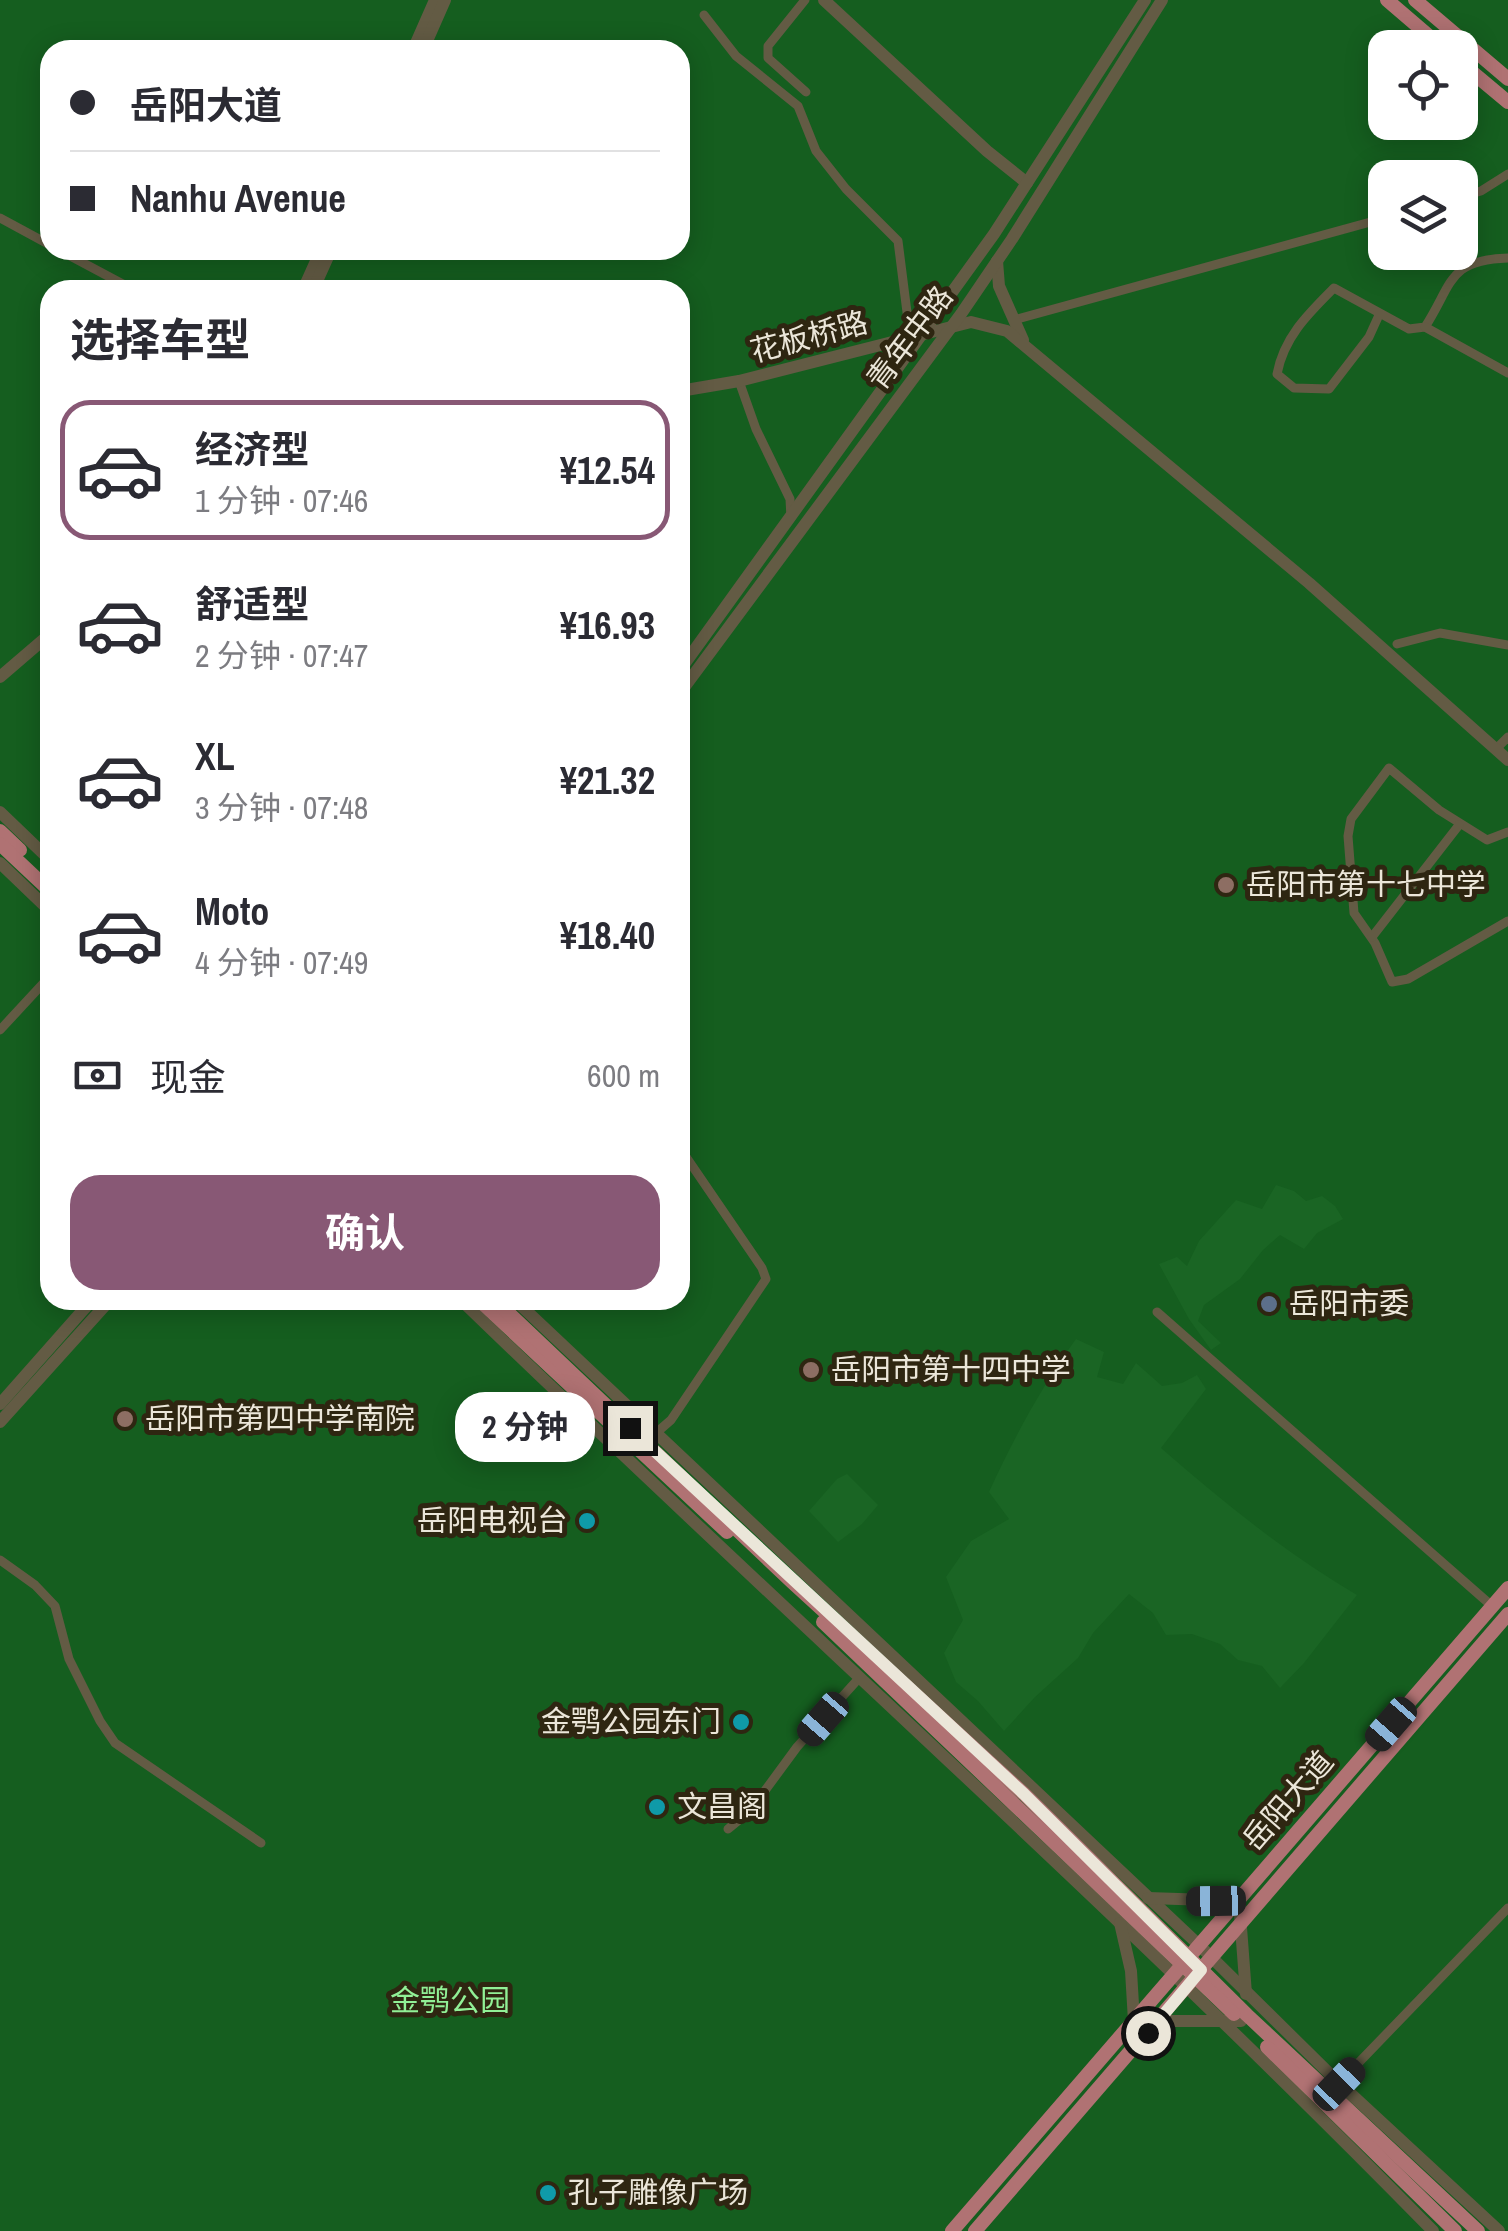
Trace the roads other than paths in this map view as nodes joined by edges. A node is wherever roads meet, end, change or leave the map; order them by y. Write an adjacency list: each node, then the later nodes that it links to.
1 (435, 0): 11 (main road)
2 (445, 0): 12 (main road)
3 (805, 0): 15 (street)
4 (824, 0): 18 (main road)
5 (1145, 0): 18 (main road, 青年中路)
6 (1162, 0): 25 (main road, 青年中路)
7 (1387, 0): 10 (main road)
8 (1415, 0): 14 (main road)
9 (704, 15): 31 (street)
10 (1422, 30)
11 (417, 40)
12 (427, 40)
13 (1478, 77): 16 (main road)
14 (1508, 79)
15 (806, 92)
16 (1508, 102)
17 (1508, 174): 19 (street)
18 (1027, 183): 31 (main road, 青年中路)
19 (1478, 192)
20 (0, 218): 22 (street)
21 (1368, 223): 28 (street)
22 (40, 240)
23 (1508, 258): 30 (street)
24 (78, 260): 26 (street)
25 (997, 261): 28 (main road); 29 (main road, 青年中路)
26 (115, 280)
27 (1379, 315): 27 (street); 30 (street)
28 (1014, 320): 32 (main road)
29 (950, 326): 31 (main road, 花板桥路); 32 (main road, 花板桥路); 44 (main road, 青年中路)
30 (1425, 326): 33 (street)
31 (916, 334): 34 (main road, 花板桥路); 36 (main road, 青年中路)
32 (1024, 342): 46 (main road)
33 (1508, 373)
34 (739, 381): 35 (main road, 花板桥路); 36 (street)
35 (690, 390)
36 (791, 520): 41 (main road, 青年中路)
37 (40, 632): 42 (main road)
38 (40, 643): 43 (main road)
39 (1397, 644): 40 (street)
40 (1508, 645)
41 (690, 656)
42 (0, 665)
43 (0, 677)
44 (690, 679)
45 (1508, 737): 46 (street)
46 (1497, 748): 47 (main road)
47 (1508, 760)
48 (0, 812): 53 (main road)
49 (1459, 825): 51 (street); 59 (street); 59 (street)
50 (0, 831): 55 (main road)
51 (1508, 832)
52 (0, 844): 56 (main road)
53 (40, 850)
54 (0, 863): 57 (main road)
55 (40, 869)
56 (40, 882)
57 (40, 901)
58 (1508, 921): 59 (street)
59 (1372, 937)
60 (40, 987): 61 (street)
61 (0, 1030)
62 (690, 1163): 72 (street)
63 (83, 1310): 70 (main road)
64 (101, 1310): 71 (main road)
65 (471, 1310): 77 (main road)
66 (490, 1310): 80 (main road)
67 (506, 1310): 80 (main road)
68 (526, 1310): 72 (main road)
69 (1157, 1312): 75 (street)
70 (0, 1404)
71 (0, 1422)
72 (656, 1433): 81 (main road)
73 (0, 1560): 79 (street)
74 (1508, 1588): 75 (main road, 岳阳大道)
75 (1492, 1606): 82 (main road, 岳阳大道)
76 (1508, 1614): 85 (main road, 岳阳大道)
77 (860, 1677): 78 (street); 84 (main road)
78 (728, 1829)
79 (262, 1843)
80 (1120, 1898): 81 (main road); 84 (main road); 87 (main road)
81 (1150, 1899): 82 (main road); 87 (main road)
82 (1240, 1900): 85 (main road); 87 (main road, 岳阳大道)
83 (1508, 1908): 94 (street)
84 (1120, 1922): 87 (main road); 93 (main road)
85 (1242, 1924): 86 (main road, 岳阳大道); 89 (main road)
86 (1212, 1958): 87 (main road); 88 (main road, 岳阳大道); 89 (main road)
87 (1186, 1960): 88 (main road); 93 (main road, 岳阳大道)
88 (1194, 1978): 90 (main road); 91 (main road, 岳阳大道); 92 (main road)
89 (1246, 1994): 90 (main road); 94 (main road)
90 (1244, 2018): 92 (main road); 98 (main road); 99 (main road)
91 (1157, 2021): 92 (main road); 93 (main road); 96 (main road, 岳阳大道)
92 (1224, 2021): 97 (main road)
93 (1134, 2022): 95 (main road, 岳阳大道)
94 (1339, 2084): 100 (main road)
95 (952, 2231)
96 (975, 2231)
97 (1432, 2231)
98 (1454, 2231)
99 (1478, 2231)
100 (1499, 2231)

